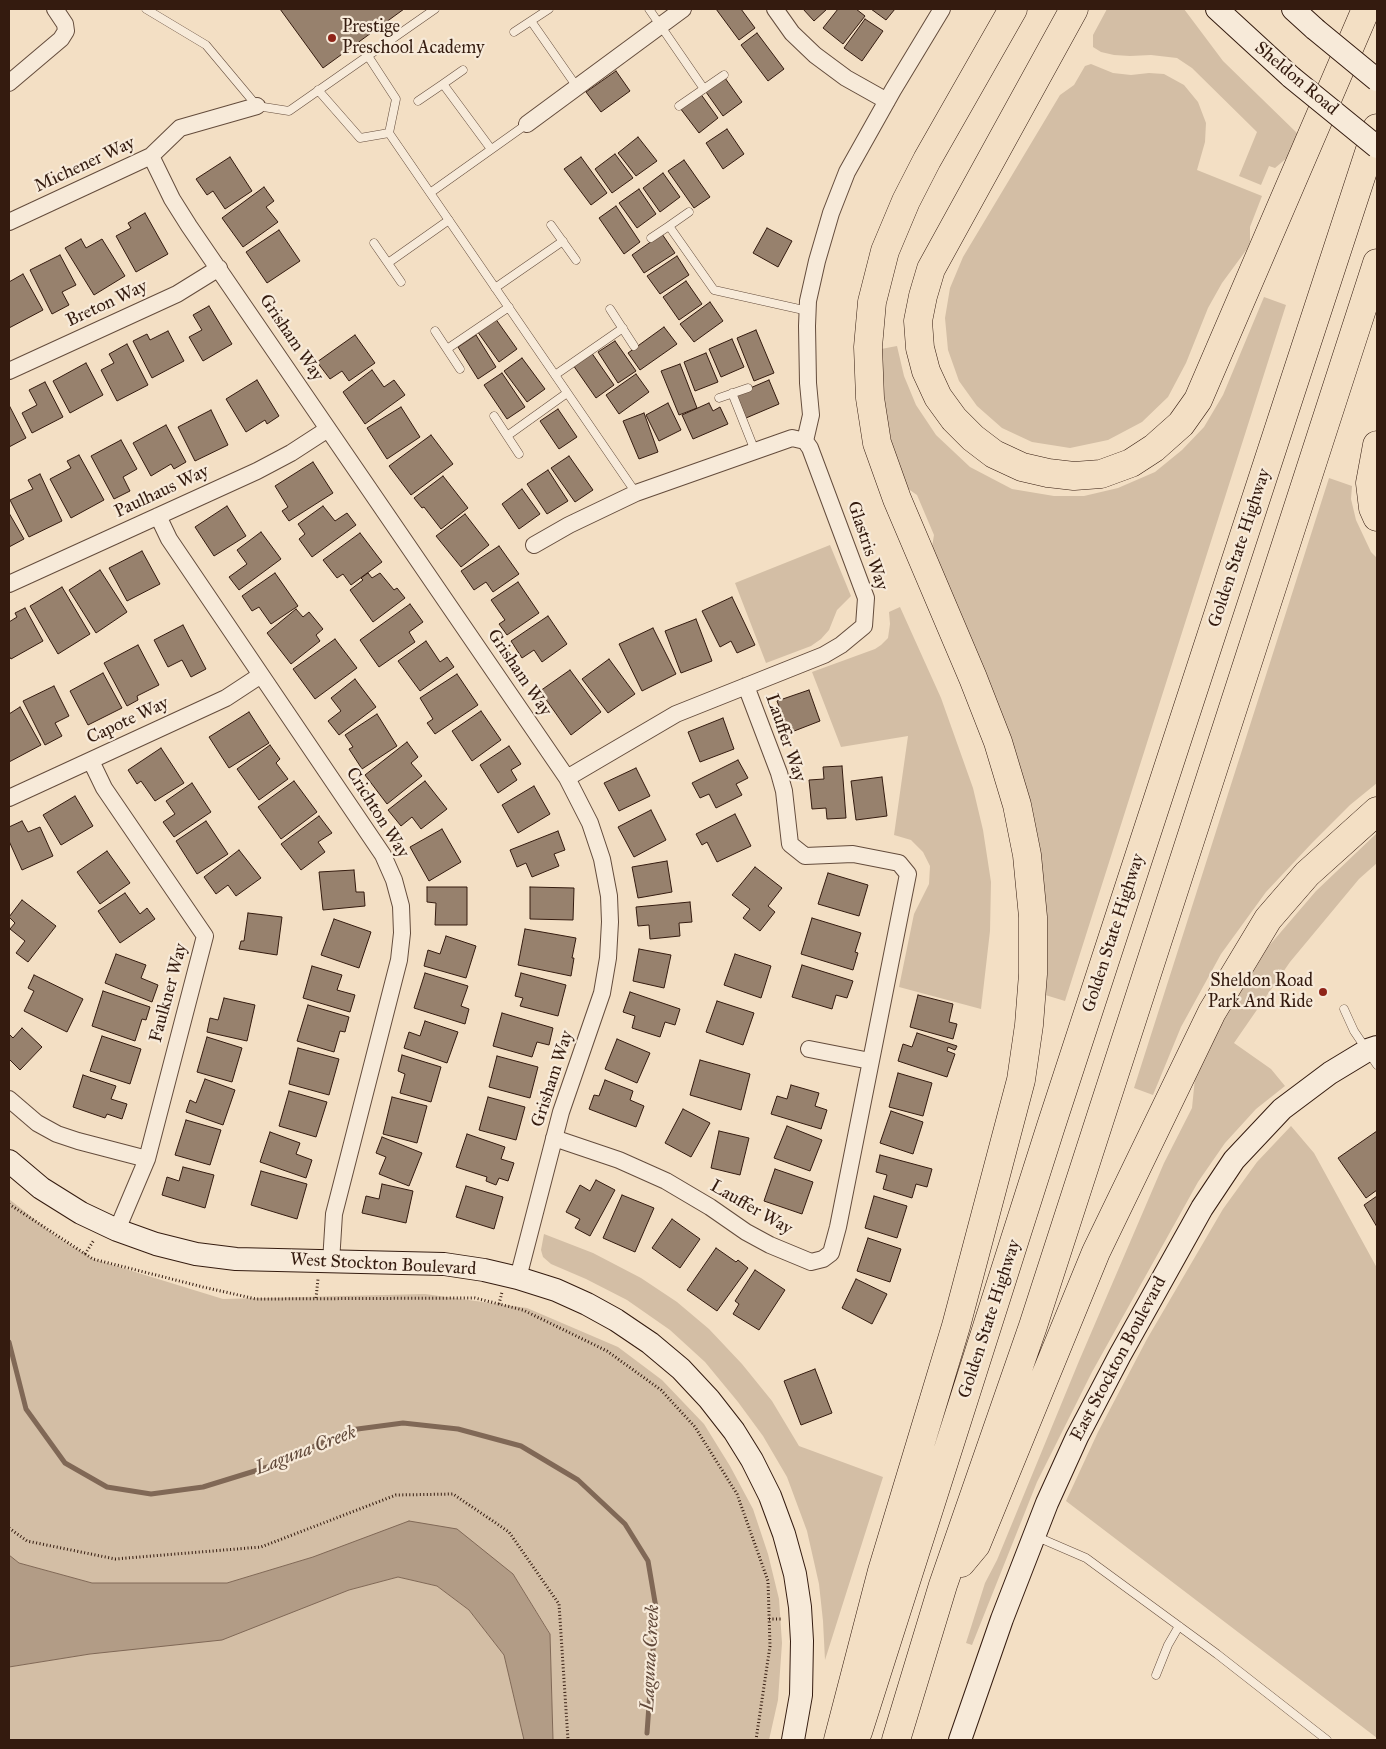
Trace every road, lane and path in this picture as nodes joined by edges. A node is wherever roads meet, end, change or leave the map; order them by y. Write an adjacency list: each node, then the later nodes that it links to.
1 (55, 9): 21 (street)
2 (146, 9): 28 (lane)
3 (435, 9): 17 (lane)
4 (549, 9): 14 (lane)
5 (649, 9): 15 (lane)
6 (683, 9): 15 (street)
7 (775, 9): 27 (street)
8 (942, 9): 27 (street)
9 (1013, 9): 103 (highway)
10 (1074, 9): 13 (highway)
11 (1217, 9): 33 (street, Sheldon Road, bridge)
12 (1293, 9): 20 (street, bridge)
13 (1366, 9)
14 (531, 21): 16 (lane); 23 (lane)
15 (661, 25): 23 (street); 24 (lane)
16 (514, 32)
17 (368, 56): 25 (lane); 32 (lane)
18 (463, 70): 22 (lane)
19 (724, 75): 24 (lane)
20 (1377, 80)
21 (9, 83)
22 (443, 84): 26 (lane); 34 (lane)
23 (577, 87): 30 (street)
24 (704, 89): 29 (lane)
25 (318, 90): 28 (lane); 32 (lane)
26 (418, 100)
27 (887, 101): 53 (street)
28 (256, 106): 35 (street, Michener Way)
29 (679, 106)
30 (527, 124): 34 (lane)
31 (1377, 128): 104 (highway, Golden State Highway)
32 (389, 133): 36 (lane)
33 (1377, 147)
34 (491, 150): 36 (lane)
35 (151, 156): 39 (street, Michener Way); 48 (street, Grisham Way)
36 (430, 193): 38 (lane)
37 (689, 212): 41 (lane)
38 (449, 220): 46 (lane); 50 (lane)
39 (9, 222)
40 (551, 225): 43 (lane)
41 (669, 226): 42 (lane); 53 (lane)
42 (651, 238)
43 (563, 241): 45 (lane); 50 (lane)
44 (374, 243): 46 (lane)
45 (576, 260)
46 (388, 263): 49 (lane)
47 (1377, 263): 97 (highway)
48 (219, 268): 59 (street, Breton Way); 66 (street, Grisham Way)
49 (401, 282)
50 (495, 288): 51 (lane)
51 (508, 307): 57 (lane); 60 (lane)
52 (610, 309): 54 (lane)
53 (808, 311): 68 (street)
54 (622, 328): 56 (lane); 60 (lane)
55 (435, 331): 57 (lane)
56 (634, 346)
57 (447, 349): 58 (lane)
58 (460, 369)
59 (9, 371)
60 (555, 375): 62 (lane)
61 (748, 388): 63 (lane)
62 (567, 393): 67 (lane); 72 (lane)
63 (732, 393): 64 (lane); 70 (lane)
64 (720, 398)
65 (494, 416): 67 (lane)
66 (328, 429): 73 (street, Paulhaus Way); 80 (street, Grisham Way)
67 (507, 436): 71 (lane)
68 (805, 441): 70 (street); 78 (street, Glastris Way)
69 (1377, 445): 74 (highway)
70 (755, 451): 72 (street)
71 (519, 454)
72 (636, 493): 75 (street)
73 (158, 516): 76 (street, Paulhaus Way); 77 (street, Crichton Way)
74 (1377, 517)
75 (534, 544)
76 (9, 584)
77 (261, 675): 79 (street, Capote Way); 93 (street, Crichton Way)
78 (746, 686): 80 (street, Glastris Way); 86 (street, Lauffer Way)
79 (91, 761): 81 (street, Capote Way); 89 (street, Faulkner Way)
80 (567, 778): 88 (street, Grisham Way)
81 (9, 798)
82 (1377, 811): 97 (highway)
83 (1344, 1009): 85 (lane)
84 (809, 1049): 86 (street)
85 (1374, 1054): 96 (street, East Stockton Boulevard)
86 (870, 1061): 88 (street, Lauffer Way)
87 (9, 1099): 89 (street)
88 (554, 1138): 94 (street, Grisham Way)
89 (147, 1160): 92 (street, Faulkner Way)
90 (9, 1161): 92 (street, West Stockton Boulevard)
91 (9, 1204): 101 (path)
92 (118, 1230): 93 (street, West Stockton Boulevard)
93 (331, 1262): 94 (street, West Stockton Boulevard)
94 (518, 1278): 102 (street, West Stockton Boulevard)
95 (9, 1528): 100 (path)
96 (1034, 1535): 98 (lane); 106 (street, East Stockton Boulevard)
97 (943, 1585): 105 (highway)
98 (1179, 1626): 99 (lane); 107 (lane)
99 (1156, 1675)
100 (568, 1740)
101 (756, 1740)
102 (792, 1740)
103 (838, 1740)
104 (856, 1740)
105 (896, 1740)
106 (960, 1740)
107 (1327, 1740)

